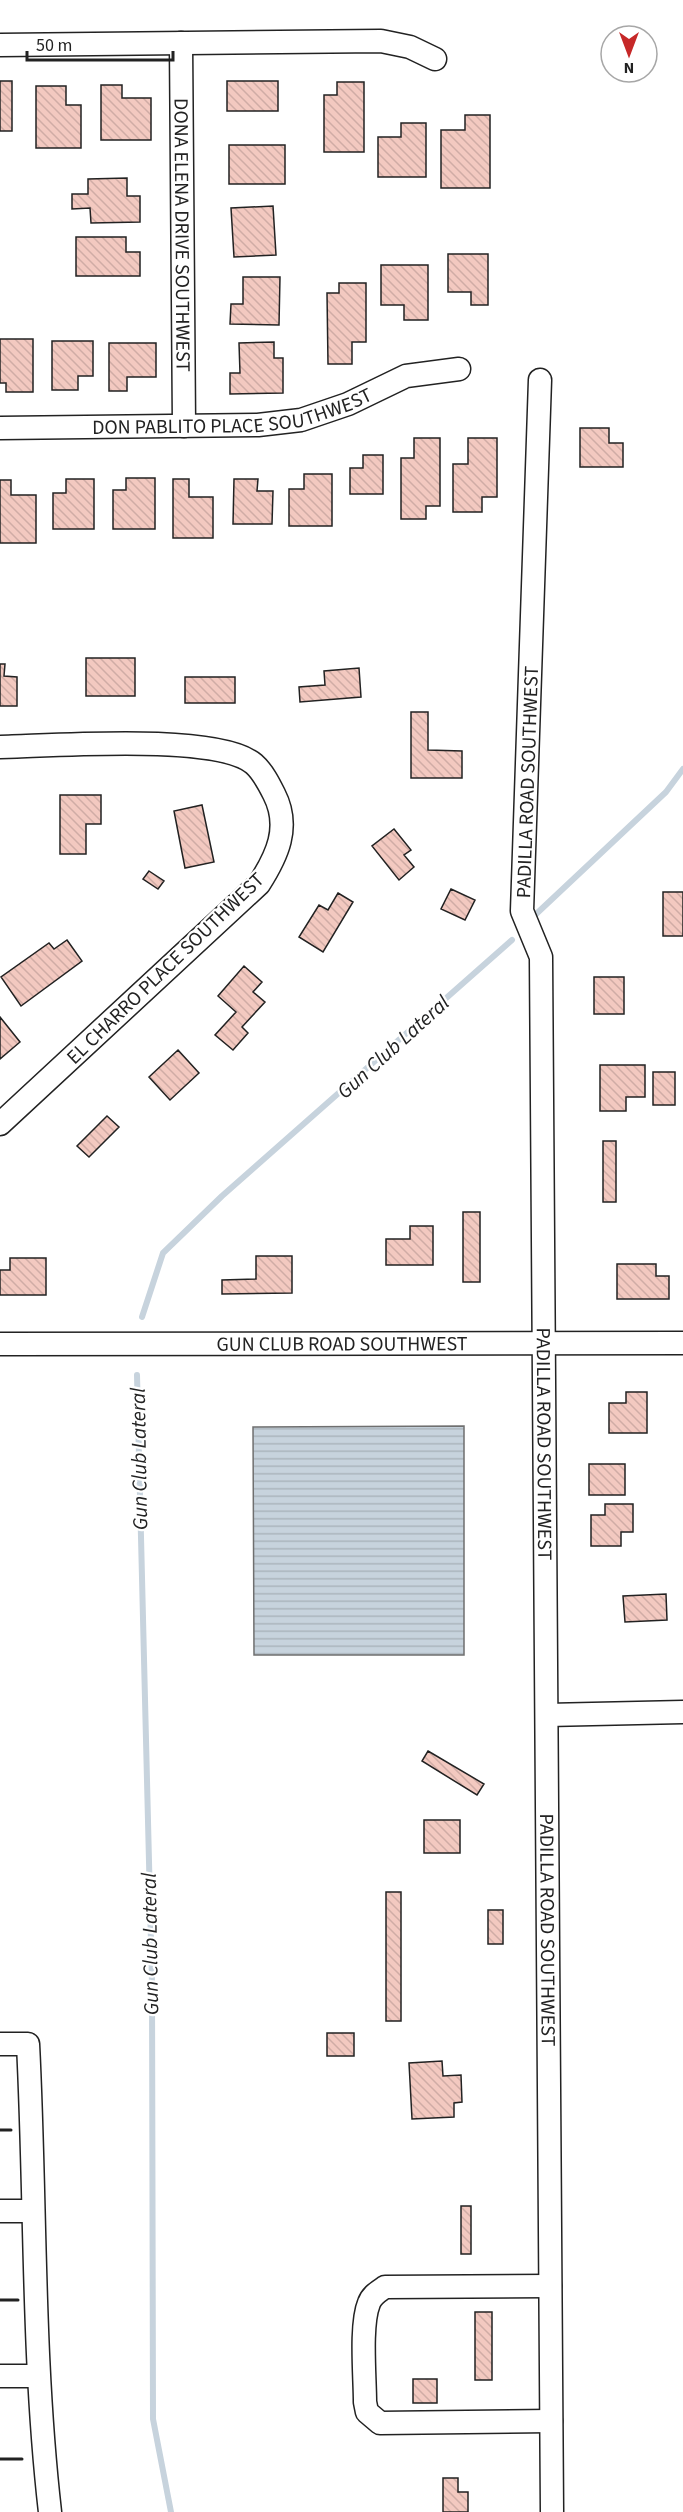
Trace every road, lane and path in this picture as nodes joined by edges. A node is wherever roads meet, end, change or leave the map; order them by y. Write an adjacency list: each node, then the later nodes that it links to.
1 (181, 43): 2 (street); 3 (street); 6 (street, DONA ELENA DRIVE SOUTHWEST)
2 (0, 45)
3 (435, 59)
4 (459, 369): 6 (street, DON PABLITO PLACE SOUTHWEST)
5 (540, 380): 10 (street, PADILLA ROAD SOUTHWEST)
6 (184, 426): 7 (street, DON PABLITO PLACE SOUTHWEST)
7 (0, 428)
8 (0, 747): 9 (street, EL CHARRO PLACE SOUTHWEST)
9 (0, 1124)
10 (543, 1343): 11 (street, GUN CLUB ROAD SOUTHWEST); 12 (street, GUN CLUB ROAD SOUTHWEST); 14 (street, PADILLA ROAD SOUTHWEST)
11 (683, 1343)
12 (0, 1344)
13 (683, 1712): 14 (street)
14 (547, 1715): 18 (street, PADILLA ROAD SOUTHWEST)
15 (0, 2044): 17 (street)
16 (0, 2211): 17 (street)
17 (32, 2211): 20 (street)
18 (550, 2286): 21 (street, PADILLA ROAD SOUTHWEST); 21 (street)
19 (0, 2376): 20 (street)
20 (37, 2376): 22 (street)
21 (551, 2421): 23 (street, PADILLA ROAD SOUTHWEST)
22 (50, 2512)
23 (552, 2512)

